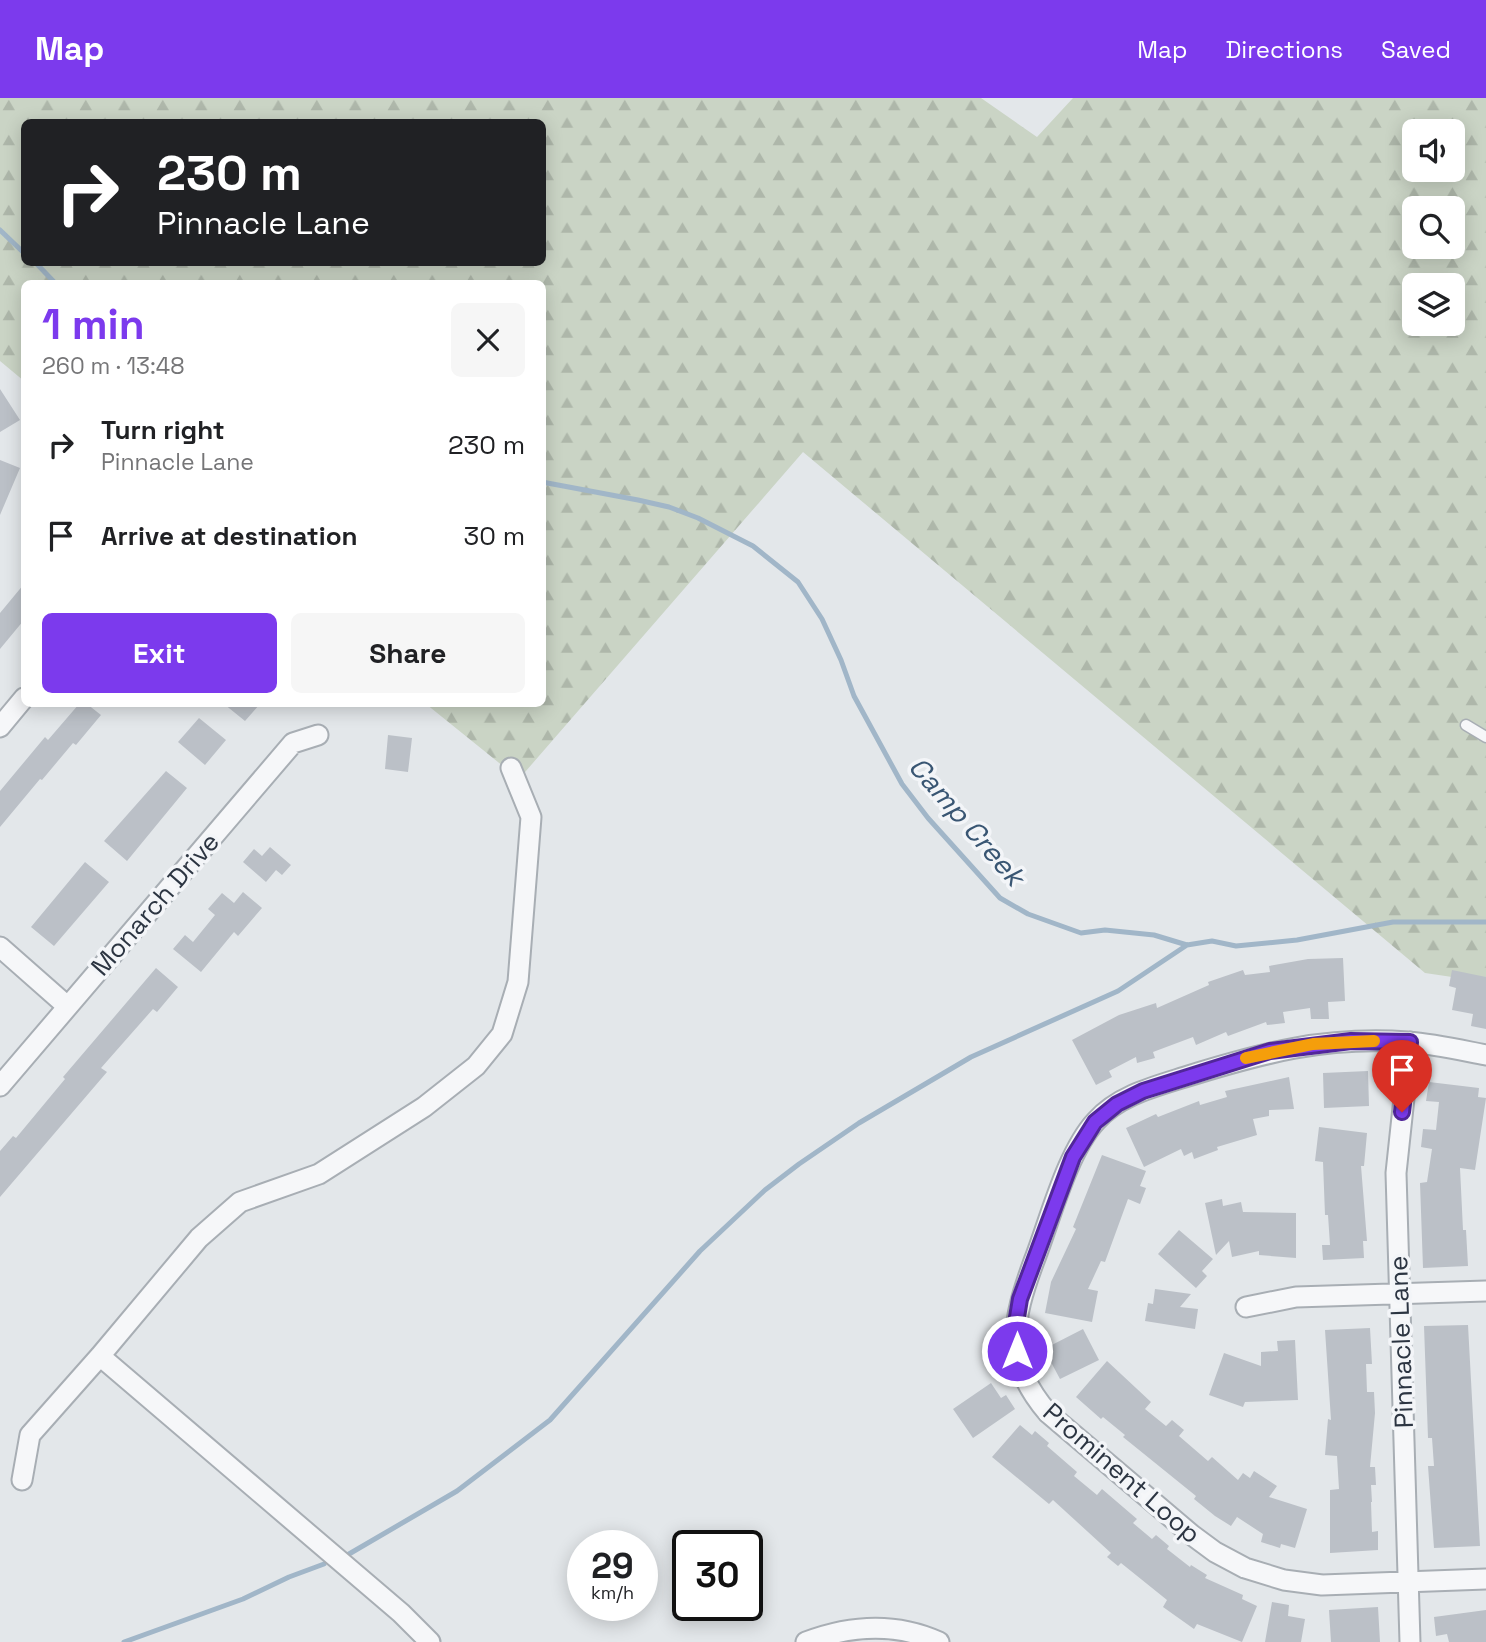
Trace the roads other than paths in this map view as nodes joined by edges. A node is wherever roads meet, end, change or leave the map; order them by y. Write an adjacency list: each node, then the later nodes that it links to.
1 (21, 702): 3 (street)
2 (1466, 725): 5 (lane)
3 (0, 727)
4 (318, 735): 8 (street, Monarch Drive)
5 (1486, 737)
6 (511, 768): 15 (street)
7 (0, 947): 8 (street)
8 (67, 1006): 11 (street, Monarch Drive)
9 (1410, 1042): 10 (street, Prominent Loop); 13 (street, Pinnacle Lane); 18 (street, Prominent Loop)
10 (1486, 1055)
11 (0, 1086)
12 (1486, 1291): 13 (street)
13 (1399, 1294): 14 (street); 18 (street, Pinnacle Lane)
14 (1246, 1307)
15 (100, 1356): 16 (street); 19 (street)
16 (22, 1480)
17 (1486, 1579): 18 (street, Prominent Loop)
18 (1408, 1582): 22 (street, Pinnacle Lane)
19 (430, 1642)
20 (806, 1642): 21 (street)
21 (939, 1642)
22 (1410, 1642)

